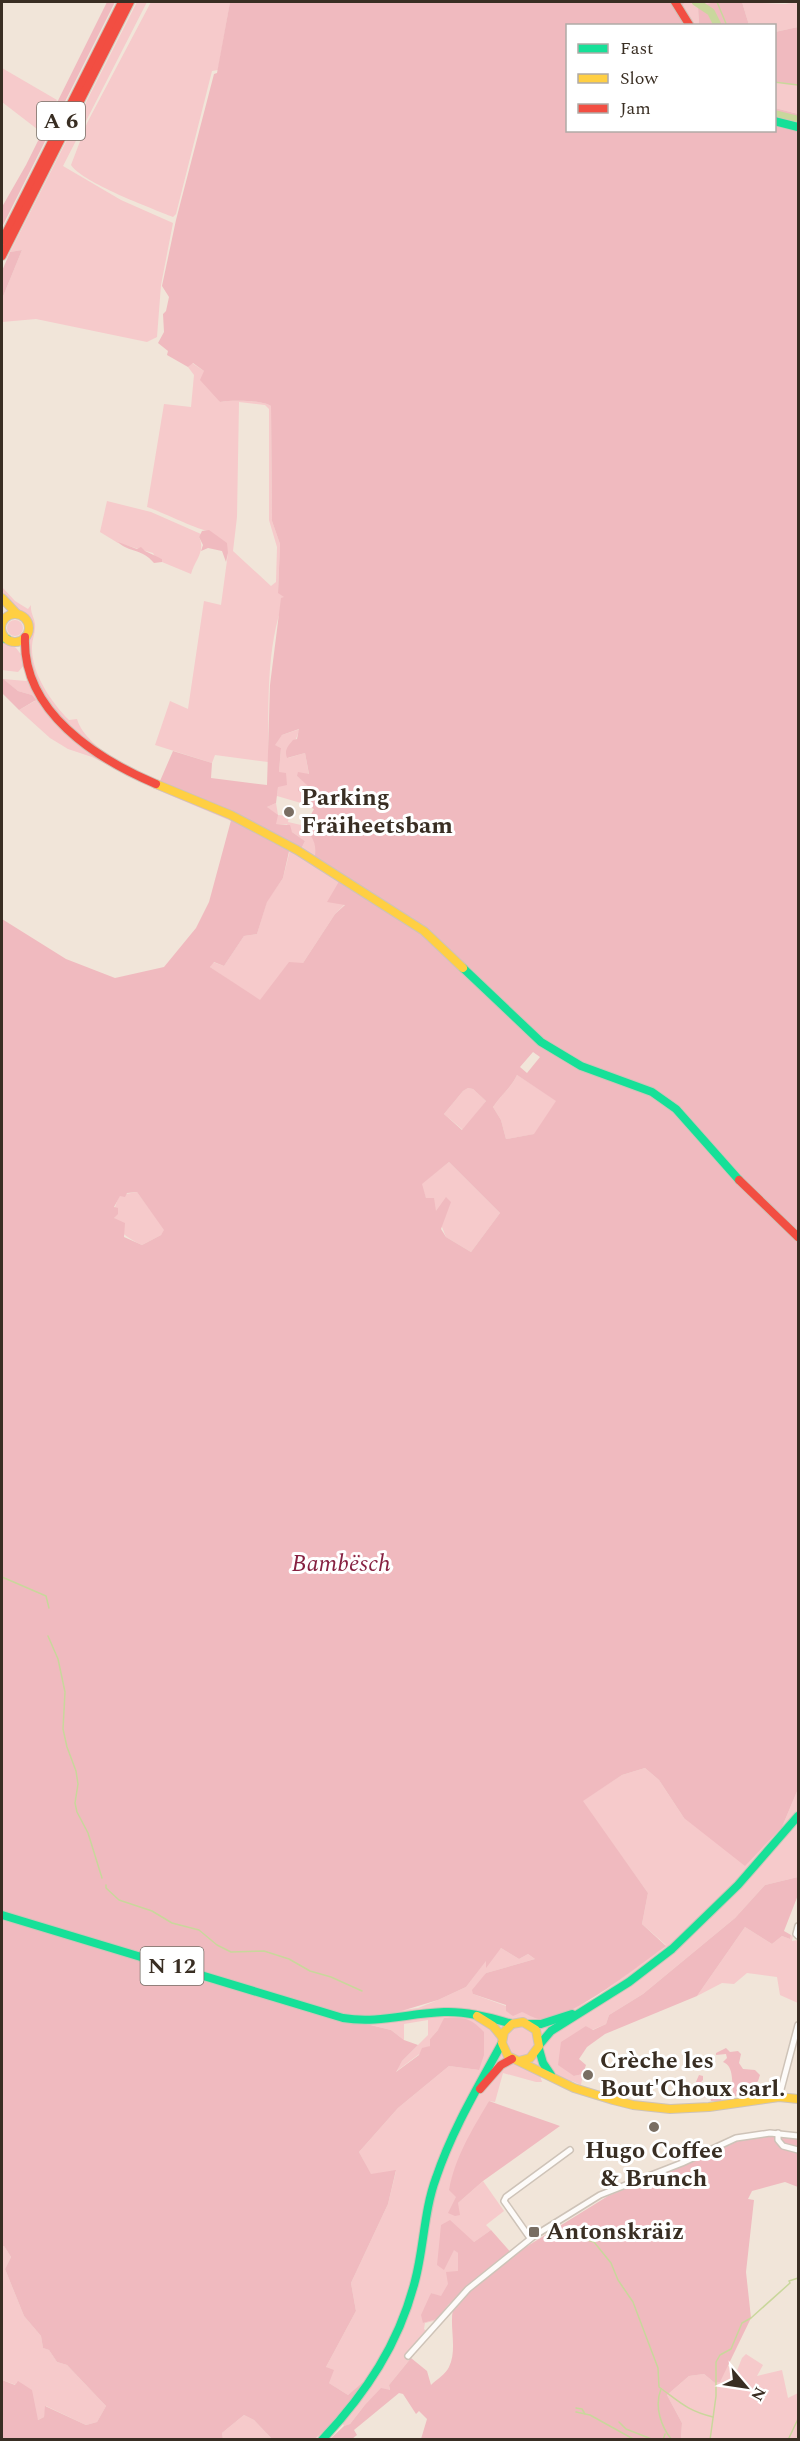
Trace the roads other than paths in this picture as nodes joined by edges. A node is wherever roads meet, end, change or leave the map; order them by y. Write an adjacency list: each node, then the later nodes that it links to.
1 (122, 2): 7 (main road, A 6)
2 (130, 2): 8 (main road, A 6)
3 (675, 2): 4 (main road)
4 (689, 24)
5 (776, 122): 6 (main road)
6 (798, 127)
7 (2, 241)
8 (2, 256)
9 (2, 598): 11 (main road)
10 (2, 604): 12 (main road)
11 (17, 614): 12 (main road); 13 (main road)
12 (3, 623): 14 (main road)
13 (26, 637): 14 (main road); 15 (main road)
14 (7, 640): 15 (main road)
15 (26, 662): 16 (main road)
16 (798, 1238)
17 (798, 1816): 21 (main road)
18 (2, 1915): 22 (main road, N 12)
19 (798, 1926): 20 (street)
20 (798, 1936)
21 (582, 2010): 24 (main road); 27 (main road)
22 (475, 2014): 23 (main road, N 12); 26 (main road)
23 (512, 2024): 24 (main road); 26 (main road)
24 (528, 2024): 27 (main road)
25 (798, 2025): 31 (street)
26 (502, 2040): 28 (main road); 30 (main road)
27 (539, 2047): 28 (main road); 29 (main road)
28 (515, 2060): 29 (main road); 30 (main road)
29 (552, 2076): 31 (main road)
30 (473, 2097): 39 (main road)
31 (778, 2097): 32 (main road)
32 (798, 2099)
33 (778, 2133): 34 (street); 36 (street); 37 (street)
34 (798, 2136)
35 (570, 2150): 37 (street)
36 (798, 2150)
37 (530, 2238): 38 (street)
38 (408, 2356)
39 (322, 2439)

